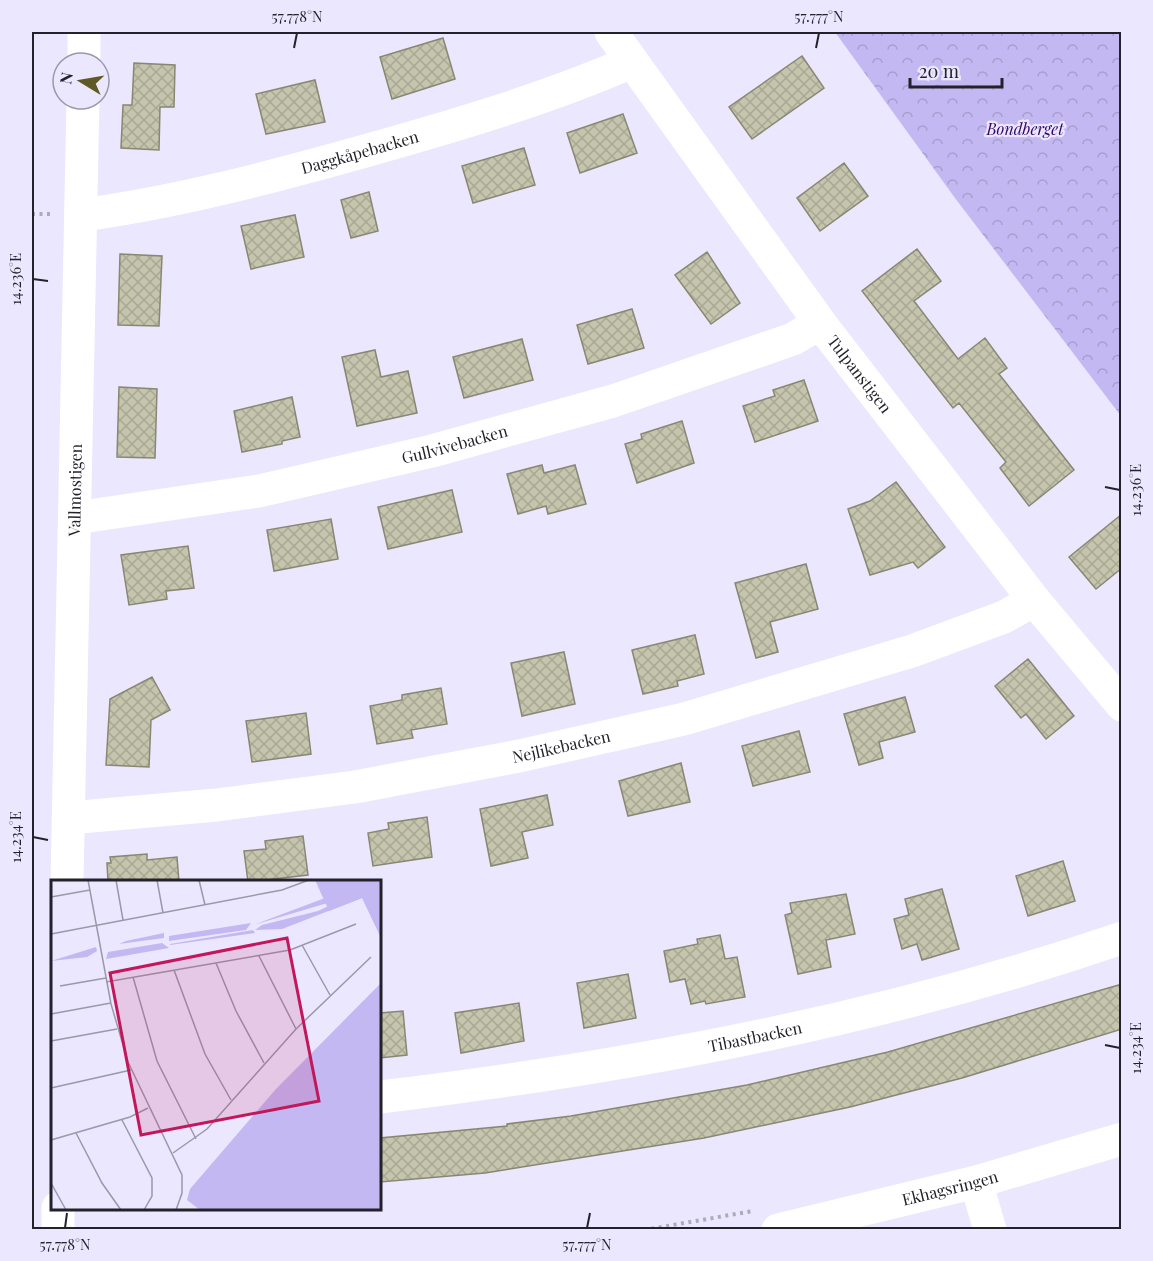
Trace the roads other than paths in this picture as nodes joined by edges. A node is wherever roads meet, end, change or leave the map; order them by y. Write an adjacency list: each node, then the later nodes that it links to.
1 (84, 32): 3 (street)
2 (611, 32): 4 (street, Tulpanstigen)
3 (84, 51)
4 (631, 62): 6 (street, Daggkåpebacken); 7 (street, Tulpanstigen)
5 (83, 111): 6 (street, Vallmostigen)
6 (82, 215): 8 (street, Vallmostigen)
7 (820, 323): 8 (street, Gullvivebacken); 9 (street, Tulpanstigen)
8 (75, 518): 11 (street, Vallmostigen)
9 (1034, 600): 10 (street, Tulpanstigen); 11 (street, Nejlikebacken)
10 (1122, 705)
11 (69, 818): 12 (street, Vallmostigen)
12 (68, 880)
13 (1122, 938): 14 (street, Tibastbacken)
14 (381, 1097)
15 (1122, 1139): 16 (street, Ekhagsringen)
16 (976, 1182): 19 (street, Ekhagsringen); 20 (street)
17 (58, 1210): 18 (street)
18 (58, 1230)
19 (778, 1230)
20 (990, 1230)

